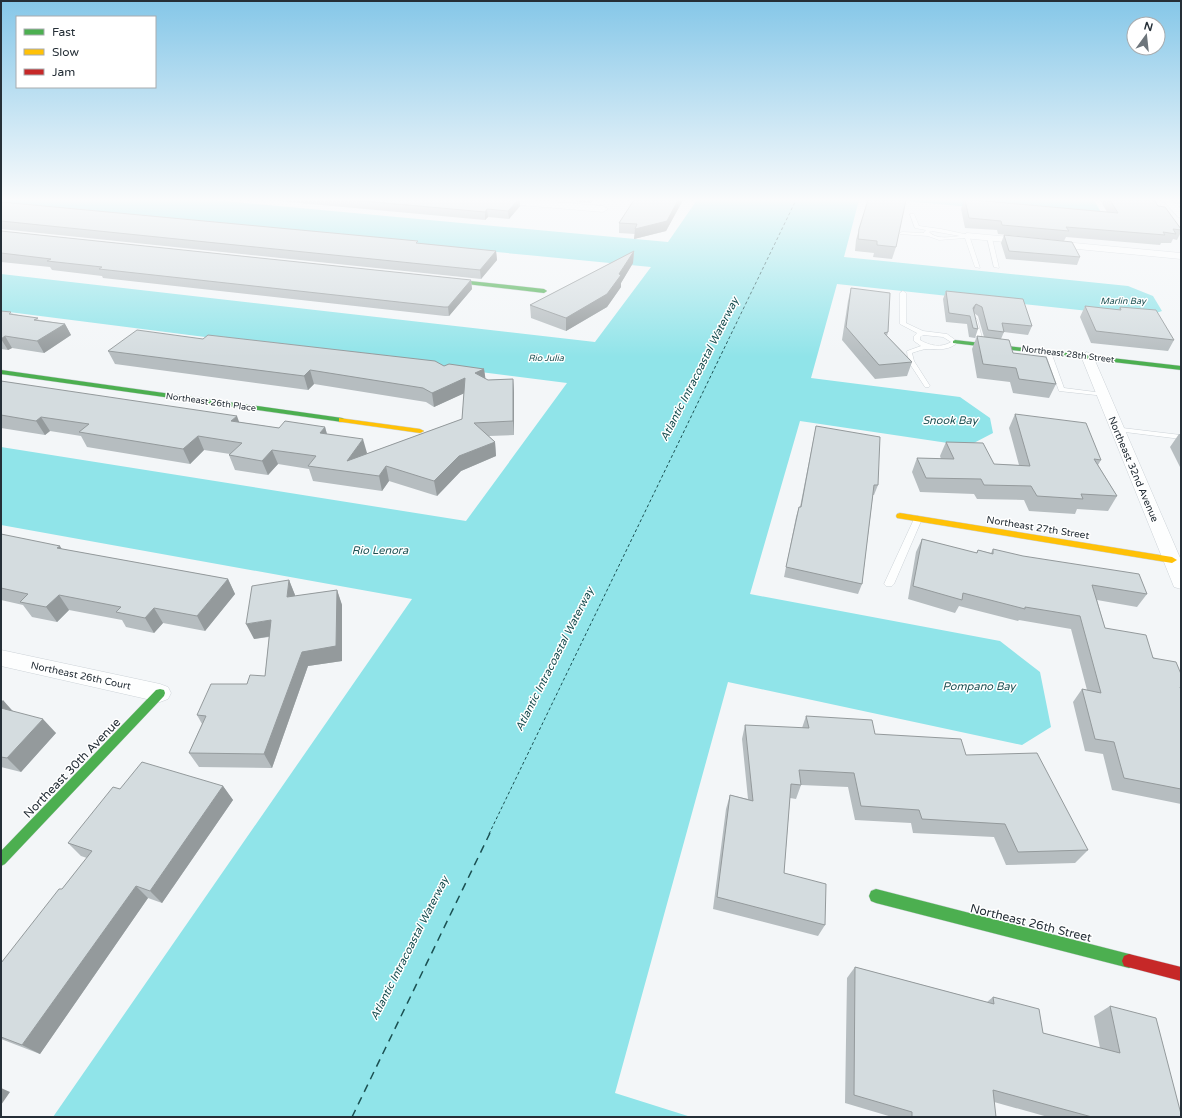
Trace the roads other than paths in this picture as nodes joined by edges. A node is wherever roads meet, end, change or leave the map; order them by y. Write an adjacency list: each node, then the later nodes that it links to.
1 (973, 252): 5 (lane)
2 (993, 252): 6 (lane)
3 (1140, 252): 4 (street)
4 (1181, 256)
5 (978, 267)
6 (997, 267)
7 (434, 279): 8 (street)
8 (544, 291)
9 (903, 293): 11 (lane)
10 (974, 316): 13 (lane)
11 (922, 333): 12 (lane); 14 (lane)
12 (955, 342): 13 (street, Northeast 28th Street); 14 (lane)
13 (981, 344): 15 (street, Northeast 28th Street)
14 (927, 347): 19 (lane)
15 (1048, 352): 16 (street, Northeast 28th Street); 20 (lane)
16 (1087, 356): 17 (street, Northeast 28th Street); 20 (street, Northeast 32nd Avenue)
17 (1181, 368)
18 (1, 372): 22 (street, Northeast 26th Place)
19 (927, 386)
20 (1103, 395): 21 (street, Northeast 32nd Avenue)
21 (1117, 429): 23 (lane); 26 (street, Northeast 32nd Avenue)
22 (420, 431)
23 (1181, 437)
24 (900, 516): 25 (street, Northeast 27th Street)
25 (918, 519): 26 (street, Northeast 27th Street); 28 (lane)
26 (1172, 560): 27 (street, Northeast 32nd Avenue)
27 (1181, 582)
28 (889, 584)
29 (1, 658): 30 (street, Northeast 26th Court)
30 (160, 693): 31 (street, Northeast 30th Avenue)
31 (1, 860)
32 (876, 896): 33 (street, Northeast 26th Street)
33 (1181, 974)

